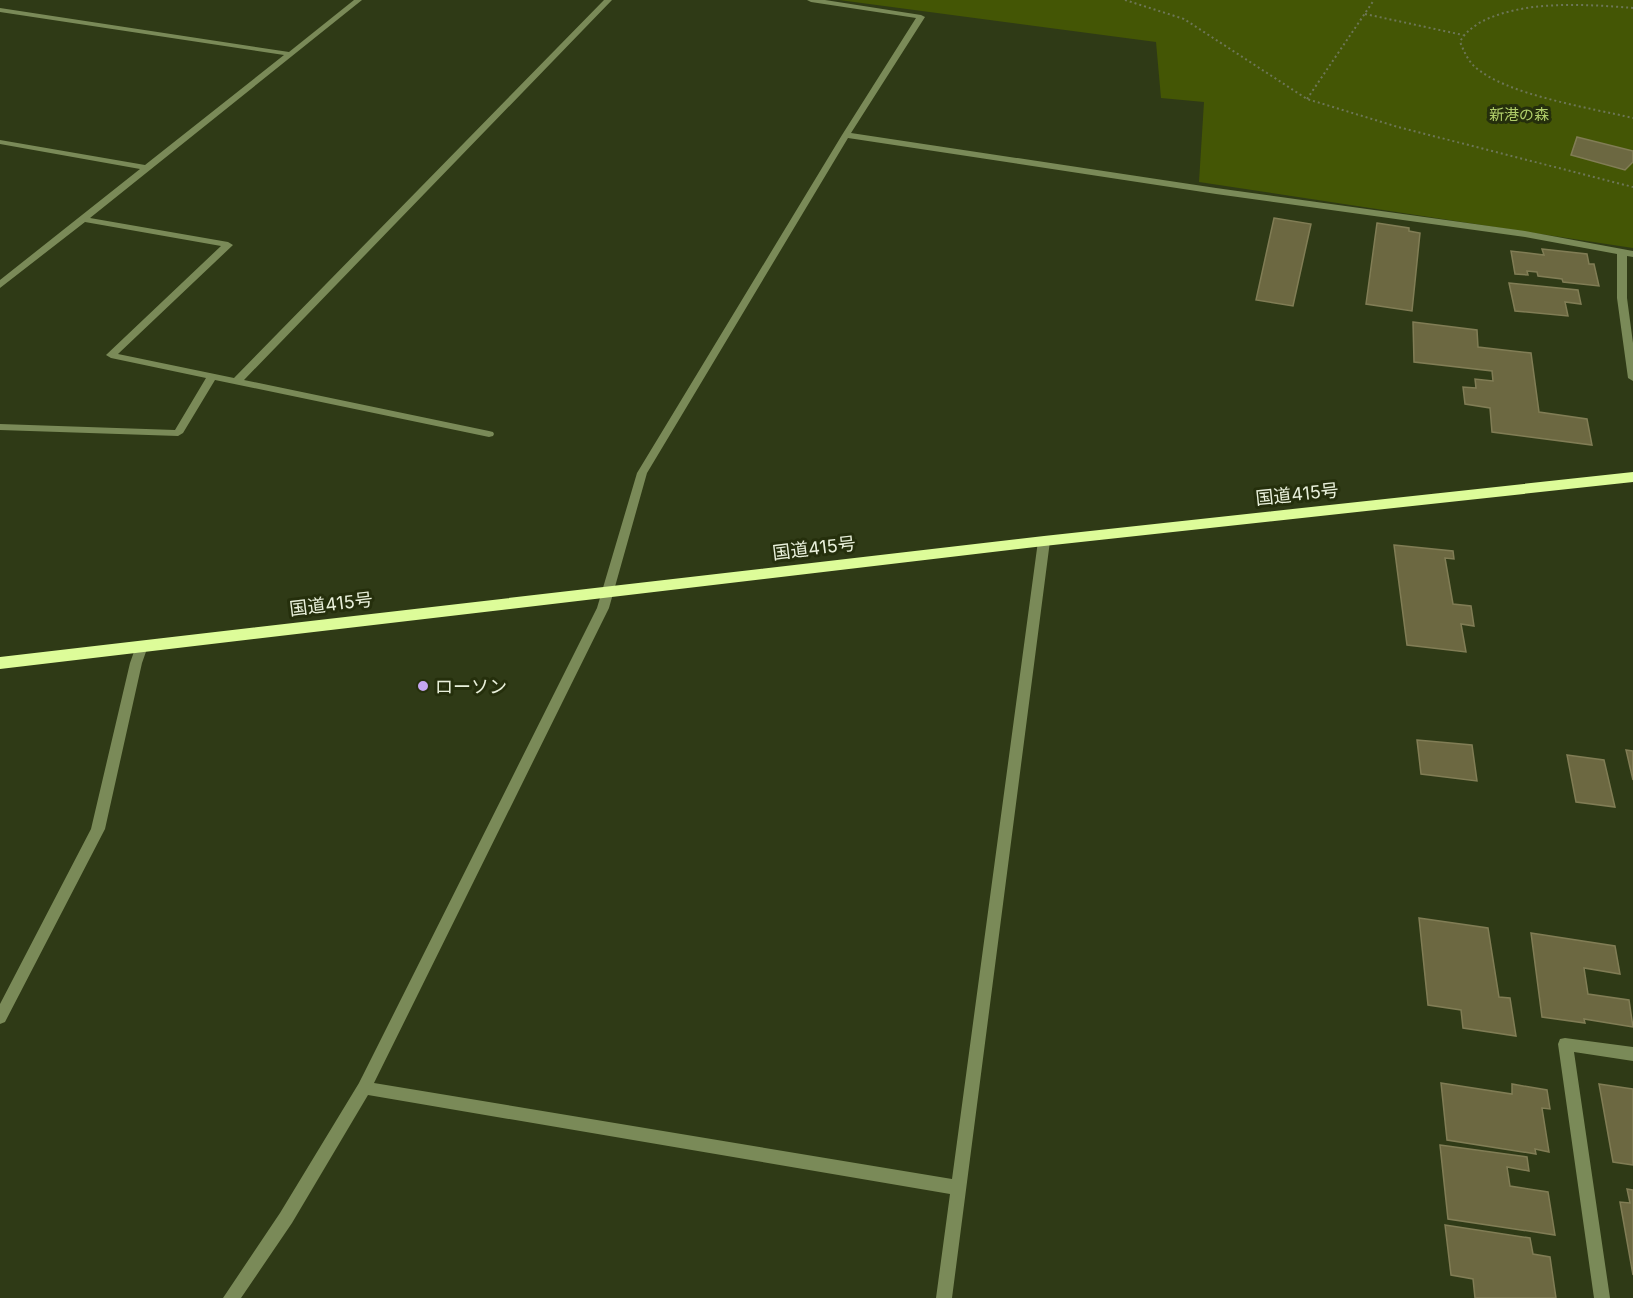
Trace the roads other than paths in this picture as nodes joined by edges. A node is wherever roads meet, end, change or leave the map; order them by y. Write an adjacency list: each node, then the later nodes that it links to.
1 (358, 0): 5 (street)
2 (608, 0): 15 (street)
3 (811, 0): 6 (street)
4 (0, 10): 5 (street)
5 (290, 54): 8 (street)
6 (846, 135): 10 (street); 20 (street)
7 (0, 142): 8 (street)
8 (147, 168): 9 (street)
9 (83, 219): 12 (street); 13 (street)
10 (1622, 252): 11 (street); 14 (street)
11 (1633, 254)
12 (0, 285)
13 (212, 376): 15 (street); 16 (street)
14 (1633, 378)
15 (236, 382): 17 (street)
16 (0, 426)
17 (489, 434)
18 (1633, 477): 19 (highway, 国道415号)
19 (1044, 541): 20 (highway, 国道415号); 26 (street)
20 (606, 591): 21 (highway, 国道415号); 25 (street)
21 (142, 646): 22 (highway, 国道415号); 23 (street)
22 (0, 663)
23 (0, 1018)
24 (1633, 1054): 29 (street)
25 (364, 1089): 26 (street); 27 (street)
26 (959, 1188): 28 (street)
27 (231, 1298)
28 (944, 1298)
29 (1602, 1298)

